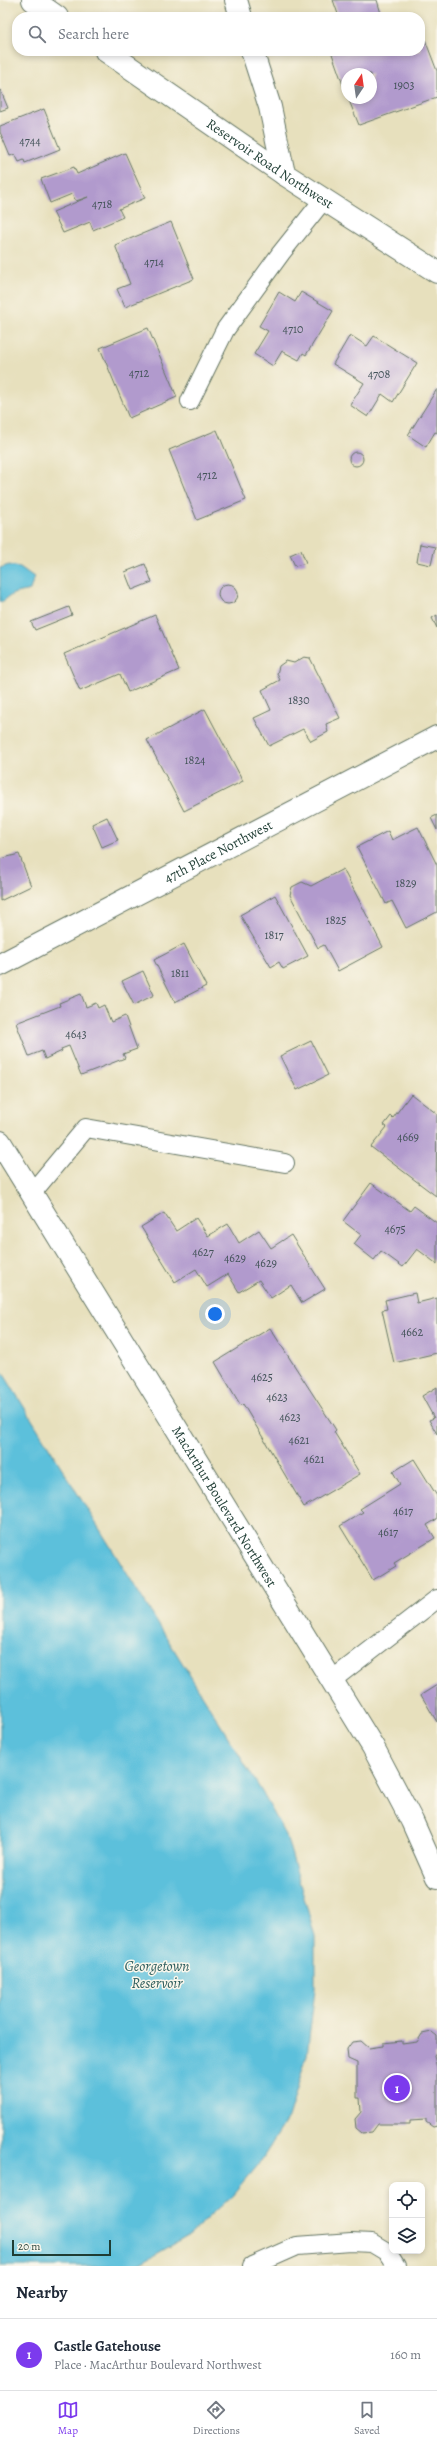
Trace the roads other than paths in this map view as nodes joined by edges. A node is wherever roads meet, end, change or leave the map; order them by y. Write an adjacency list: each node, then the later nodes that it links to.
1 (32, 0): 3 (main road)
2 (236, 0): 4 (main road)
3 (50, 12)
4 (240, 12)
5 (113, 56): 7 (main road, Reservoir Road Northwest)
6 (254, 56): 7 (main road)
7 (284, 174): 8 (main road, Reservoir Road Northwest)
8 (324, 199): 9 (main road, Reservoir Road Northwest); 10 (lane)
9 (437, 272)
10 (190, 401)
11 (437, 737): 12 (main road, 47th Place Northwest)
12 (0, 965)
13 (0, 1142): 15 (main road, MacArthur Boulevard Northwest)
14 (284, 1163): 15 (lane)
15 (31, 1194): 17 (main road, MacArthur Boulevard Northwest)
16 (437, 1599): 17 (lane)
17 (332, 1680): 18 (main road, MacArthur Boulevard Northwest)
18 (437, 1877)
19 (252, 2266): 20 (lane)
20 (396, 2266)

